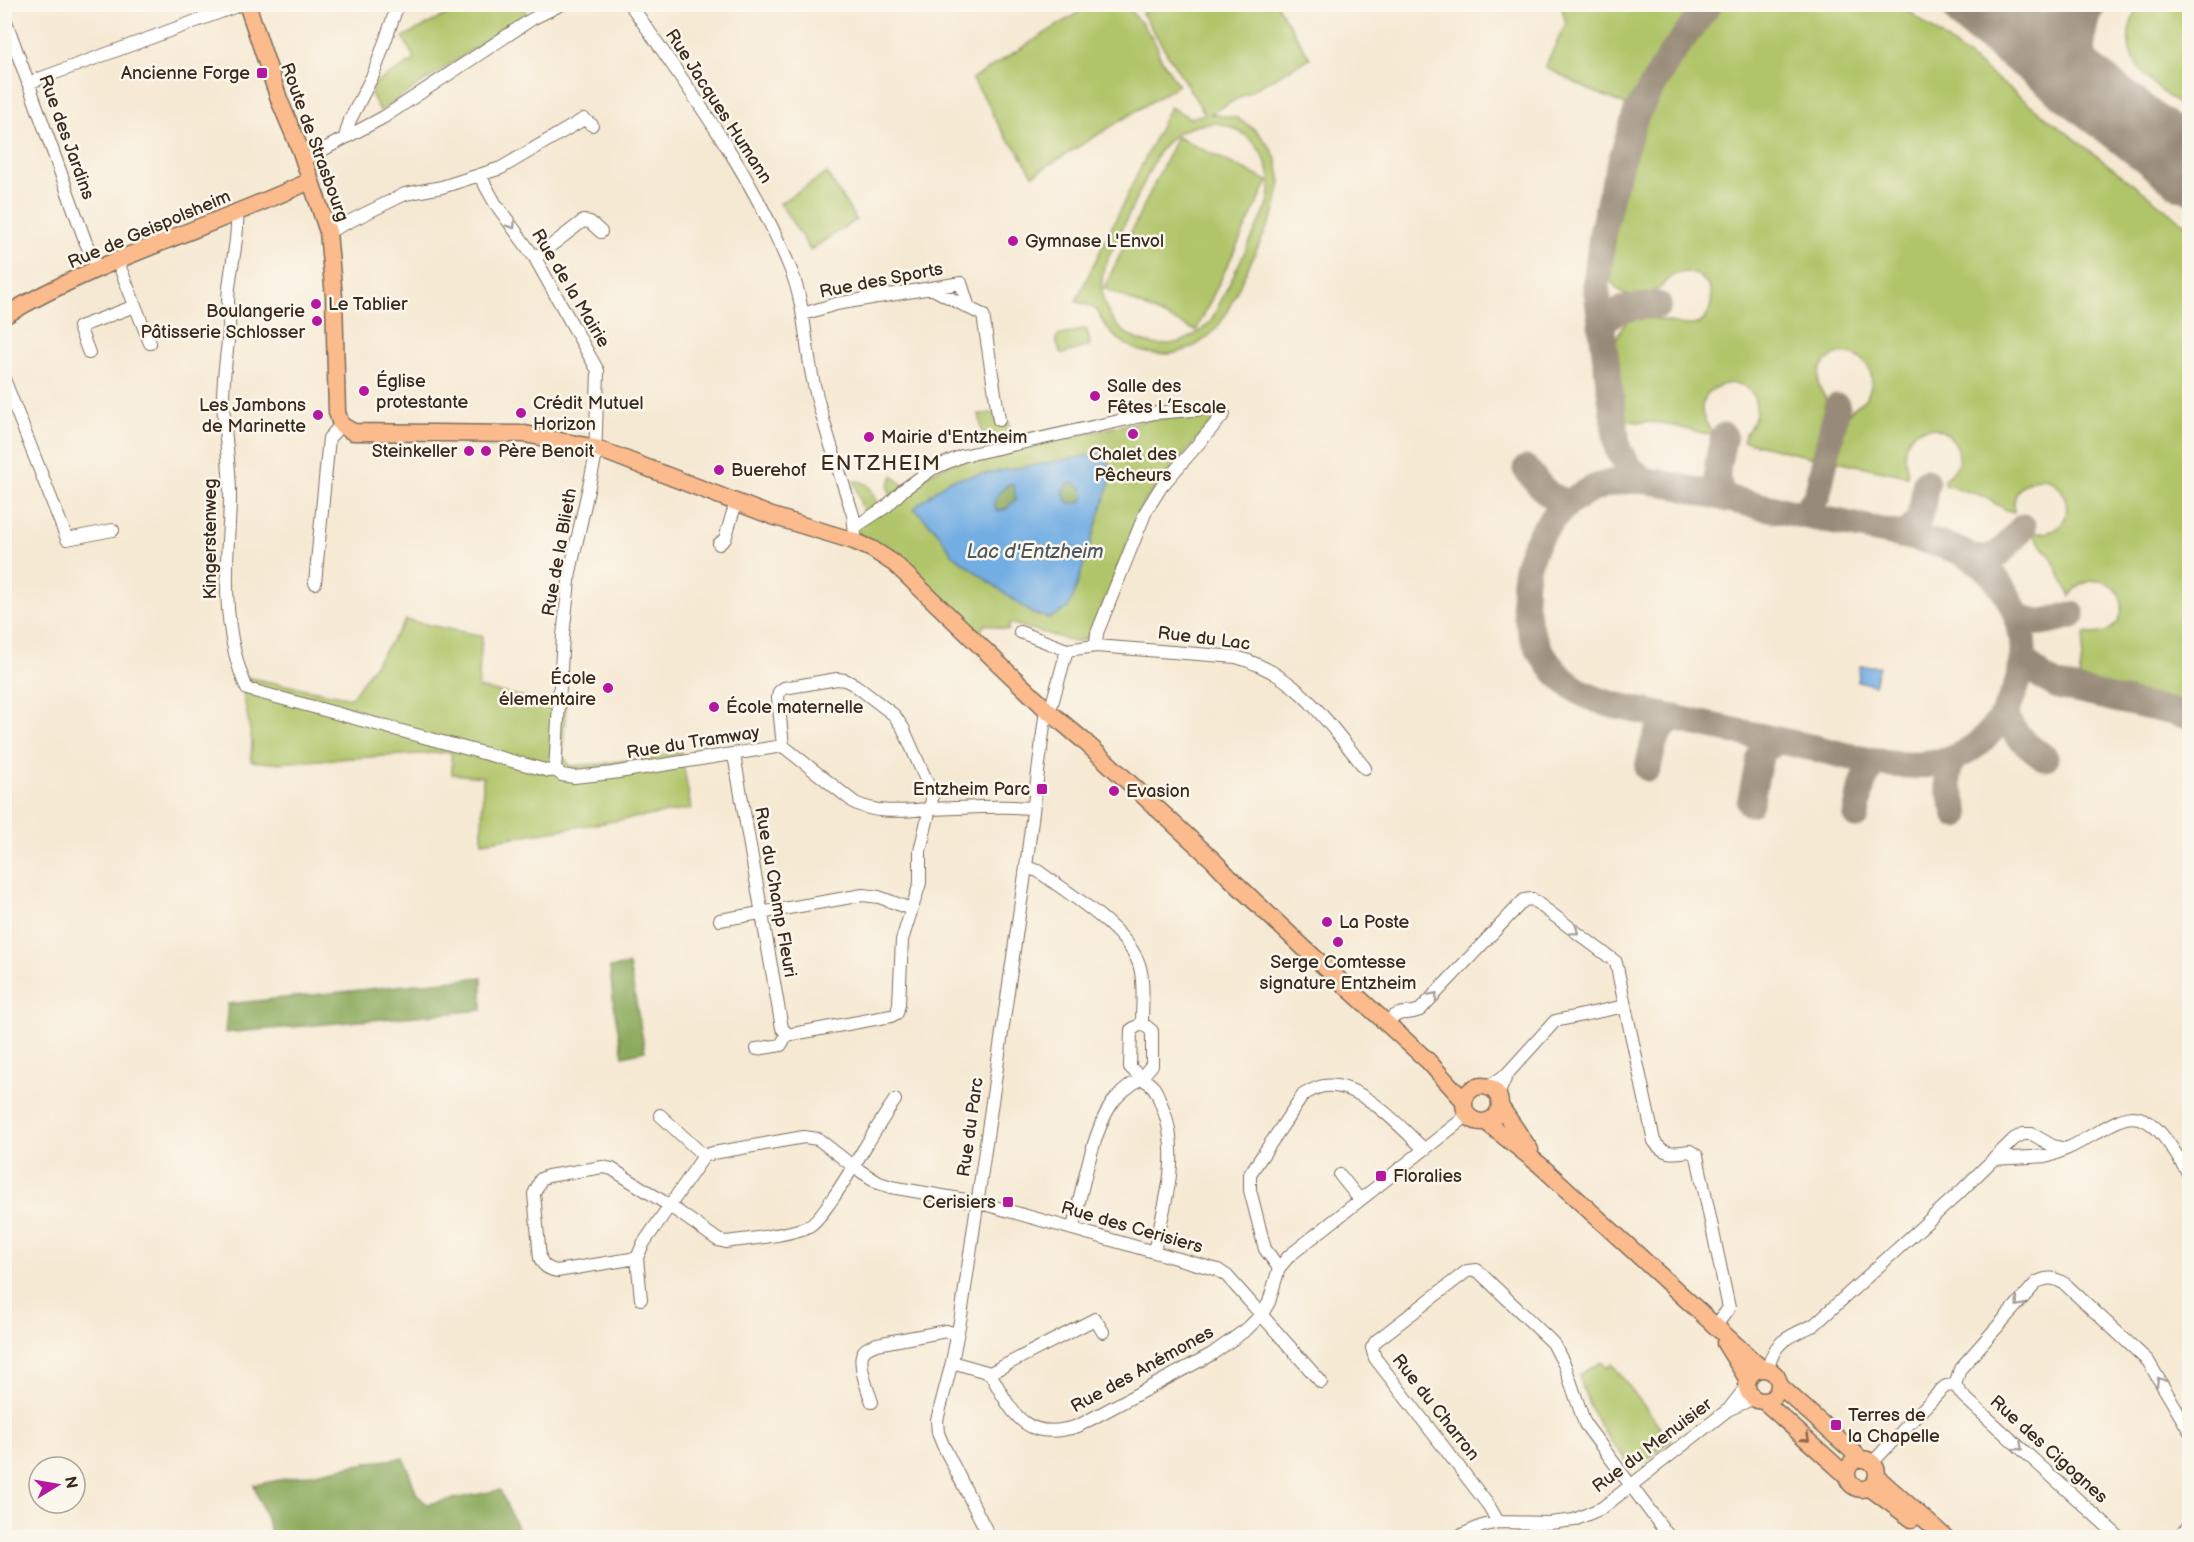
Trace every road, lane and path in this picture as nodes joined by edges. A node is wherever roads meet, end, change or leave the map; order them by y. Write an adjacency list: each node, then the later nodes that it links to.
1 (242, 4): 7 (street)
2 (247, 4): 10 (main road, Route de Strasbourg)
3 (398, 4): 9 (street)
4 (562, 4): 9 (street)
5 (630, 4): 22 (street, Rue Jacques Humann)
6 (4, 16): 7 (street, Rue des Jardins)
7 (28, 82): 18 (street, Rue des Jardins)
8 (592, 125): 11 (street)
9 (345, 137): 10 (street)
10 (304, 160): 12 (main road, Route de Strasbourg)
11 (480, 176): 14 (street); 16 (street, Rue de la Mairie, one-way to 16)
12 (310, 181): 13 (main road, Rue de Geispolsheim); 14 (main road, Route de Strasbourg)
13 (237, 214): 17 (main road, Rue de Geispolsheim); 42 (street, Kingerstenweg)
14 (328, 232): 28 (main road, Route de Strasbourg)
15 (601, 232): 16 (street)
16 (535, 258): 29 (street, Rue de la Mairie)
17 (117, 260): 18 (main road, Rue de Geispolsheim); 20 (street)
18 (98, 269): 23 (main road, Rue de Geispolsheim)
19 (931, 288): 21 (street); 21 (street, Rue des Sports); 22 (street, Rue des Sports)
20 (135, 306): 24 (street); 25 (street)
21 (969, 308): 27 (street, Rue des Sports)
22 (803, 314): 32 (street, Rue Jacques Humann)
23 (4, 316)
24 (150, 343)
25 (89, 353)
26 (4, 379): 31 (street)
27 (999, 420)
28 (341, 425): 29 (main road); 34 (street)
29 (596, 448): 30 (main road); 42 (street, Rue de la Blieth)
30 (736, 502): 32 (main road); 33 (street)
31 (113, 530)
32 (854, 534): 36 (street); 38 (main road)
33 (719, 544)
34 (315, 583)
35 (1020, 632): 37 (street, Rue du Lac)
36 (1096, 646): 37 (street, Rue du Lac); 41 (street, Rue du Lac)
37 (1067, 650): 38 (street)
38 (1046, 709): 43 (street, Rue du Parc); 51 (main road)
39 (783, 746): 40 (street, Rue du Tramway); 44 (street, Rue du Tramway); 44 (street)
40 (734, 755): 42 (street, Rue du Tramway); 47 (street, Rue du Champ Fleuri)
41 (1365, 768)
42 (555, 770)
43 (1034, 808): 44 (street, Rue du Tramway); 45 (street, Rue du Parc)
44 (930, 809): 46 (street)
45 (1026, 867): 50 (street); 70 (street, Rue du Parc)
46 (911, 909): 47 (street); 52 (street)
47 (761, 913): 48 (street); 52 (street, Rue du Champ Fleuri)
48 (720, 920)
49 (1625, 1006): 51 (street, one-way to 49); 56 (street); 78 (street)
50 (1142, 1023): 55 (street); 55 (street)
51 (1386, 1023): 54 (main road)
52 (787, 1034): 53 (street)
53 (757, 1049)
54 (1428, 1060): 56 (main road); 58 (main road)
55 (1141, 1078): 72 (street); 73 (street)
56 (1490, 1094): 58 (main road); 60 (main road); 65 (main road)
57 (895, 1100): 66 (street)
58 (1466, 1108): 60 (main road); 61 (street)
59 (660, 1115): 63 (street)
60 (1486, 1122): 65 (main road)
61 (1424, 1149): 69 (street); 75 (street)
62 (2066, 1149): 64 (street); 64 (street); 68 (street)
63 (704, 1156): 66 (street, Rue des Cerisiers); 71 (street)
64 (1993, 1159): 82 (street)
65 (1540, 1165): 78 (main road)
66 (854, 1167): 70 (street, Rue des Cerisiers); 71 (street)
67 (1340, 1175): 69 (street)
68 (2190, 1176)
69 (1360, 1200): 75 (street)
70 (977, 1202): 72 (street, Rue des Cerisiers); 80 (street, Rue du Parc)
71 (670, 1206): 74 (street); 74 (street)
72 (1073, 1228): 73 (street, Rue des Cerisiers)
73 (1154, 1251): 77 (street, Rue des Cerisiers)
74 (637, 1258): 76 (street)
75 (1279, 1269): 77 (street)
76 (641, 1299)
77 (1262, 1314): 83 (street, Rue des Anémones); 84 (street, Rue des Cerisiers)
78 (1715, 1327): 82 (main road); 87 (main road)
79 (1103, 1332): 83 (street)
80 (957, 1334): 81 (street, Rue du Parc); 88 (street)
81 (952, 1362): 83 (street); 96 (street, Rue du Parc)
82 (1765, 1370): 85 (main road); 87 (main road)
83 (990, 1373)
84 (1322, 1382)
85 (1779, 1385): 87 (main road); 90 (main road)
86 (1955, 1385): 89 (street, one-way to 86); 90 (street); 100 (street, Rue des Cigognes, one-way to 100)
87 (1753, 1391): 91 (main road, one-way to 91); 92 (street, Rue du Menuisier)
88 (872, 1402)
89 (2190, 1432)
90 (1870, 1472): 91 (main road); 91 (main road); 98 (main road); 99 (main road)
91 (1847, 1476)
92 (1631, 1486): 93 (street, Rue du Menuisier); 93 (street, Rue du Charron); 97 (street)
93 (1498, 1522): 95 (street, Rue du Menuisier)
94 (2190, 1525): 101 (street)
95 (1457, 1536)
96 (990, 1538)
97 (1670, 1538)
98 (1938, 1538)
99 (1946, 1538)
100 (2120, 1538)
101 (2177, 1538)

